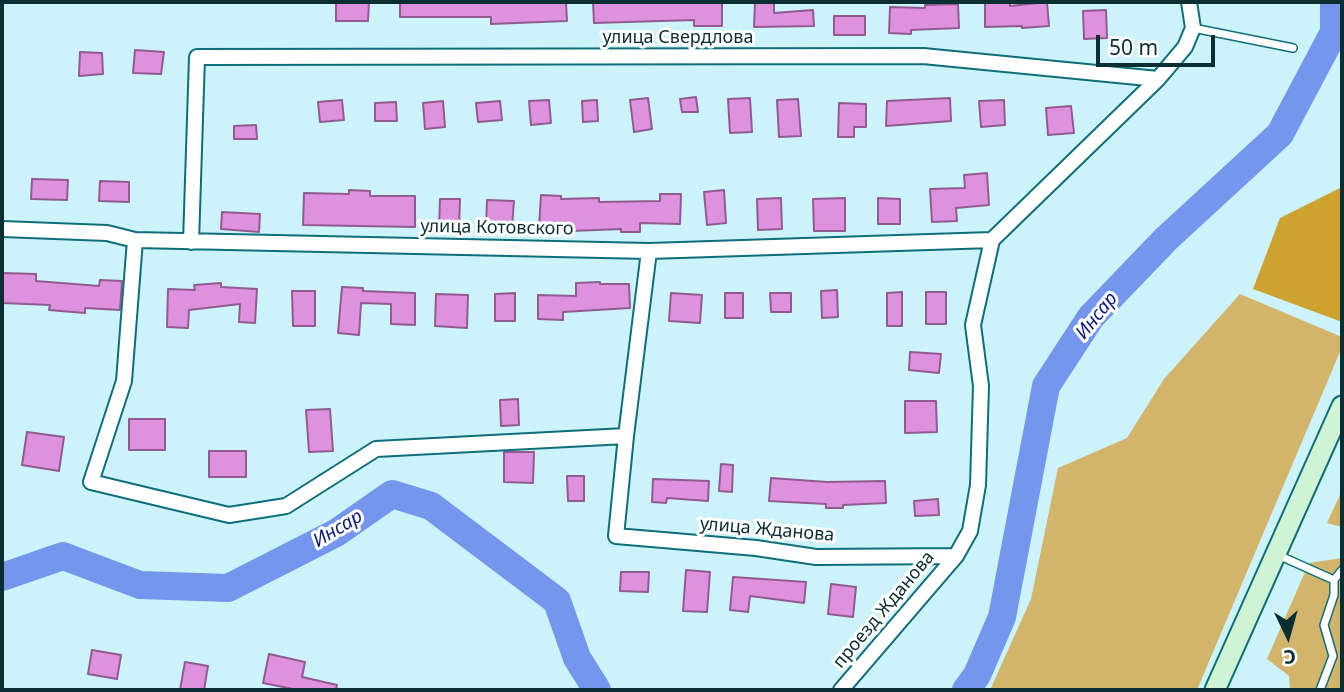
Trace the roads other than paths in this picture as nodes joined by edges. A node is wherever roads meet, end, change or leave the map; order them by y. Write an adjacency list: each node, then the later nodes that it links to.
1 (1189, 2): 2 (street)
2 (1193, 27): 3 (lane); 4 (street)
3 (1293, 48)
4 (1158, 79): 7 (street); 8 (street, улица Свердлова)
5 (2, 229): 6 (street, улица Котовского)
6 (135, 240): 8 (street, улица Котовского); 11 (street)
7 (992, 240): 9 (street, улица Котовского); 13 (street, проезд Жданова)
8 (191, 242): 9 (street, улица Котовского)
9 (649, 251): 11 (street)
10 (1342, 406): 12 (main road)
11 (626, 436): 13 (street, улица Жданова)
12 (1277, 554): 15 (lane); 17 (main road)
13 (956, 556): 16 (street, проезд Жданова)
14 (1342, 570): 15 (lane)
15 (1334, 580): 18 (lane)
16 (841, 690)
17 (1215, 690)
18 (1321, 690)

